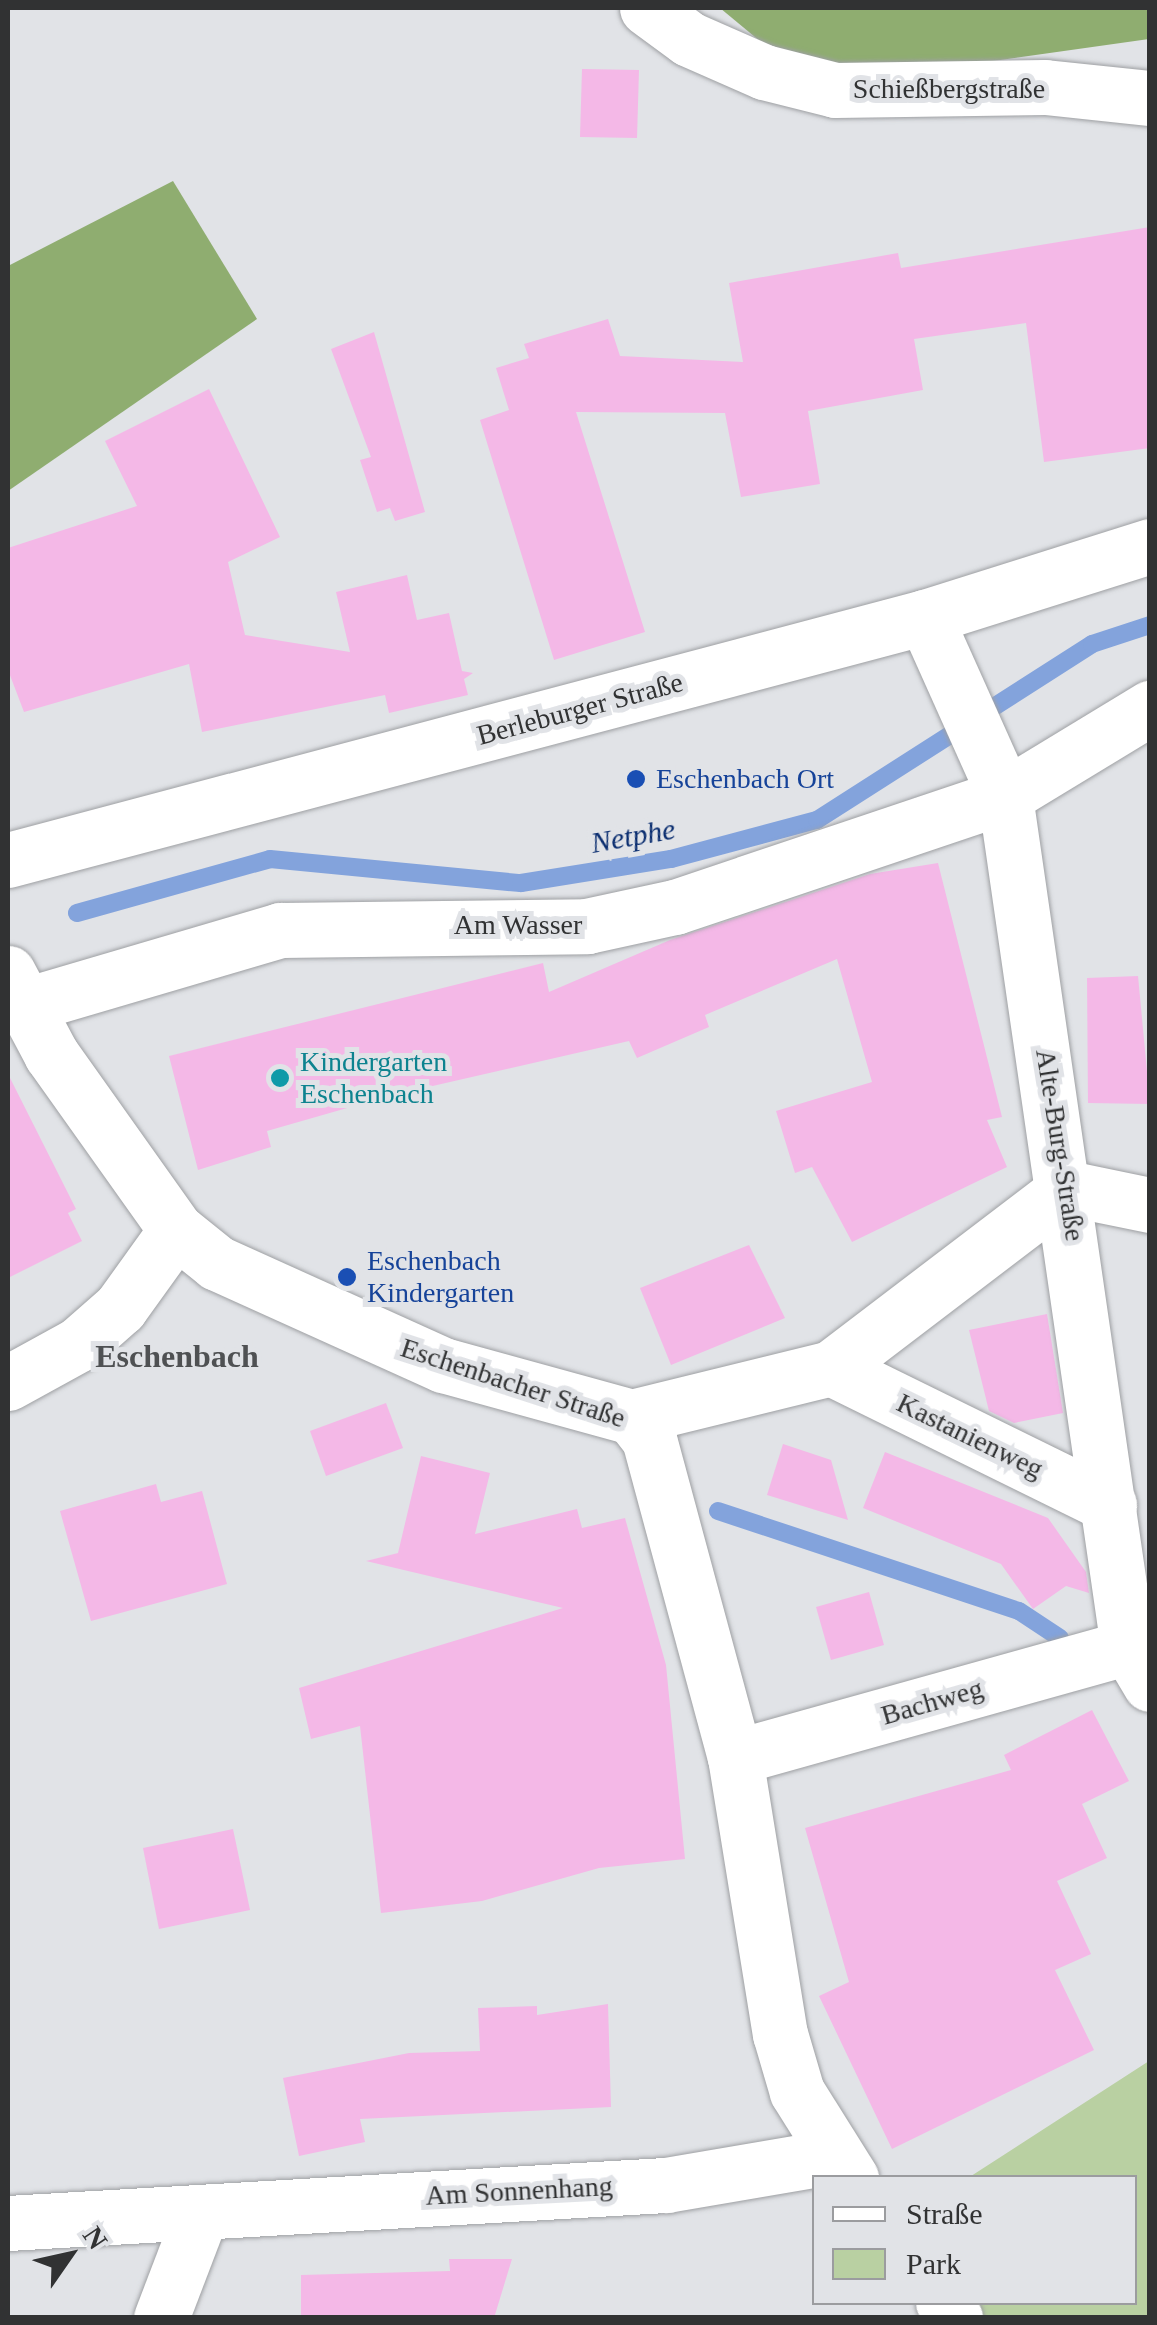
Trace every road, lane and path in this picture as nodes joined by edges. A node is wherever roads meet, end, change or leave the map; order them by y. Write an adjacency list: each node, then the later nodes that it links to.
1 (647, 8): 2 (street, Schießbergstraße)
2 (1150, 98)
3 (1150, 546): 4 (street, Berleburger Straße)
4 (925, 617): 6 (street, Alte-Burg-Straße); 7 (street, Berleburger Straße)
5 (1150, 708): 6 (street, Am Wasser)
6 (996, 775): 8 (street, Am Wasser); 9 (street, Alte-Burg-Straße)
7 (8, 860)
8 (15, 989): 11 (street, Eschenbacher Straße)
9 (1068, 1188): 10 (street); 12 (street); 15 (street, Alte-Burg-Straße)
10 (1150, 1206)
11 (176, 1230): 13 (street); 14 (street, Eschenbacher Straße)
12 (831, 1368): 14 (street); 15 (street, Kastanienweg)
13 (8, 1383)
14 (632, 1417): 17 (street, Eschenbacher Straße)
15 (1109, 1505): 16 (street, Alte-Burg-Straße)
16 (1138, 1666): 17 (street, Bachweg)
17 (736, 1757): 18 (street, Eschenbacher Straße)
18 (843, 2167): 19 (street, Am Sonnenhang)
19 (200, 2216): 20 (street, Am Sonnenhang); 21 (street)
20 (8, 2223)
21 (162, 2318)

